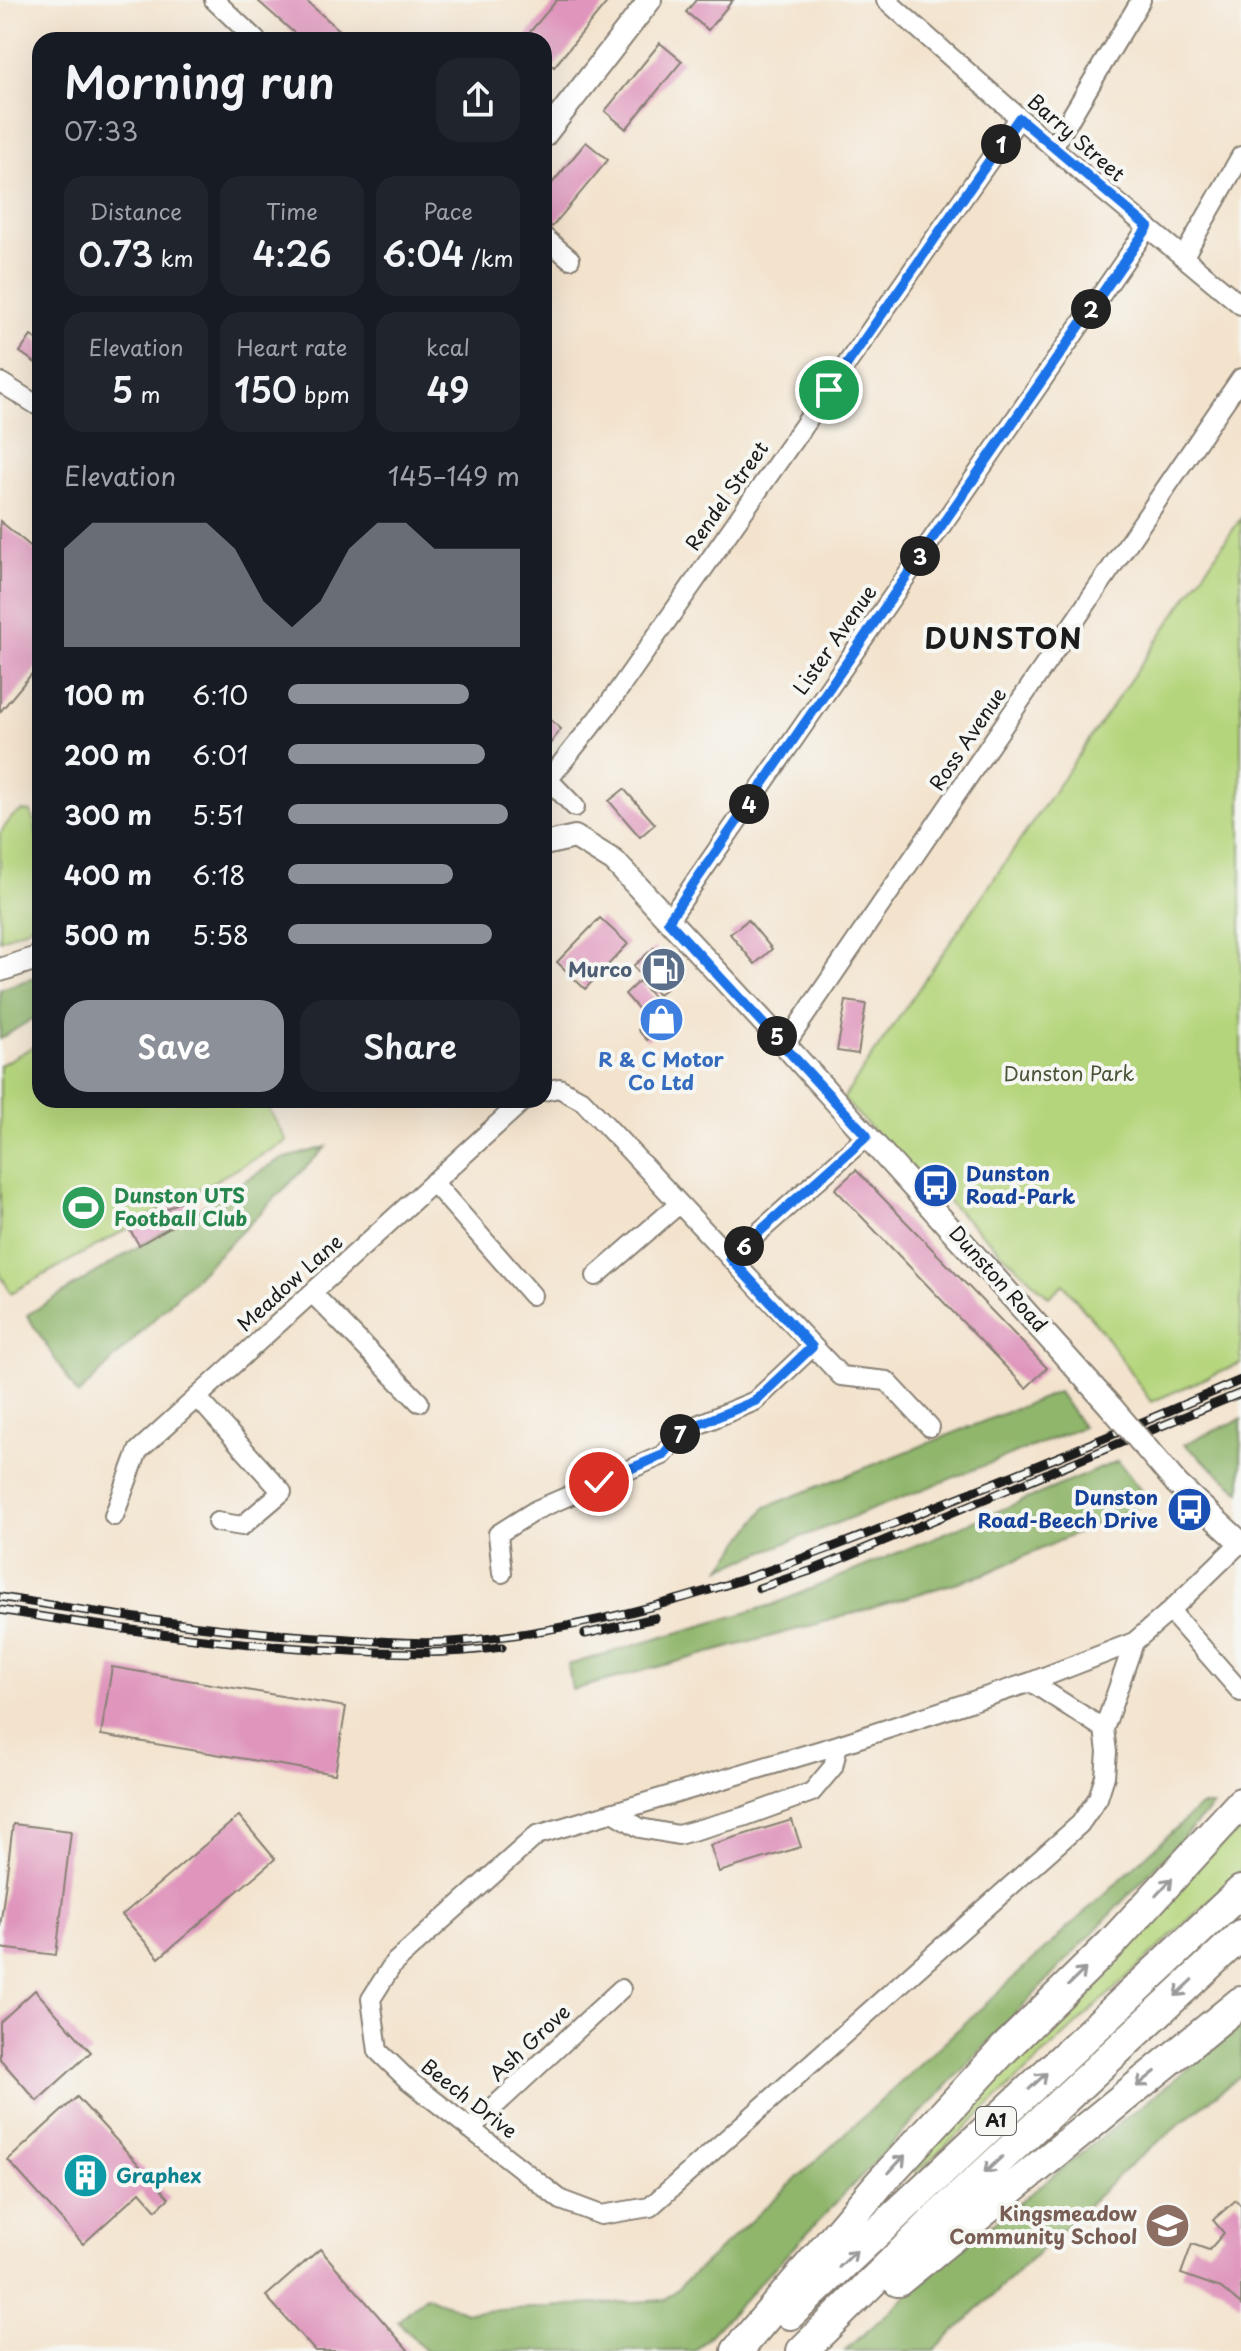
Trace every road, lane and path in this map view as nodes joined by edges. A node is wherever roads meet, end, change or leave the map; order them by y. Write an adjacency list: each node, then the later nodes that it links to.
1 (214, 0): 5 (street)
2 (650, 0): 7 (street)
3 (886, 0): 6 (street, Barry Street)
4 (1141, 0): 8 (street)
5 (248, 32)
6 (1019, 118): 8 (street, Barry Street); 18 (street, Rendel Street)
7 (552, 126)
8 (1053, 147): 10 (street, Barry Street)
9 (1241, 156): 12 (street)
10 (1148, 227): 12 (street, Barry Street); 22 (street, Lister Avenue)
11 (552, 244): 13 (street)
12 (1184, 256): 14 (street, Barry Street)
13 (570, 259)
14 (1241, 305)
15 (1241, 378): 25 (street, Ross Avenue)
16 (0, 382): 17 (street)
17 (32, 402)
18 (552, 771)
19 (552, 782): 20 (street)
20 (575, 807)
21 (552, 842): 22 (street, Dunston Road)
22 (668, 921): 25 (street, Dunston Road)
23 (32, 960): 24 (street)
24 (0, 970)
25 (785, 1045): 28 (street, Dunston Road)
26 (552, 1089): 30 (street)
27 (515, 1108): 29 (street, Meadow Lane)
28 (867, 1136): 31 (street); 41 (street, Dunston Road, bridge)
29 (433, 1182): 33 (street, Meadow Lane); 34 (street)
30 (679, 1204): 31 (street); 32 (street)
31 (730, 1258): 35 (street)
32 (596, 1276)
33 (312, 1293): 36 (street, Meadow Lane); 37 (street)
34 (532, 1295)
35 (812, 1347): 38 (street); 42 (street)
36 (197, 1397): 39 (street, Meadow Lane); 40 (street)
37 (419, 1402)
38 (930, 1427)
39 (114, 1516)
40 (217, 1522)
41 (1241, 1542): 43 (street, Beech Drive)
42 (502, 1573)
43 (1170, 1611): 44 (street, Beech Drive); 46 (street)
44 (1134, 1642): 45 (street, Beech Drive); 47 (street, Beech Drive)
45 (1031, 1682): 47 (street); 48 (street, Beech Drive)
46 (1241, 1692)
47 (1104, 1729): 55 (street, Beech Drive)
48 (838, 1745): 50 (street, Beech Drive); 50 (street)
49 (1241, 1803): 56 (highway, one-way to 49)
50 (615, 1813): 55 (street, Beech Drive)
51 (1241, 1891): 57 (highway, A1, one-way to 51)
52 (1241, 1935): 58 (highway, A1, one-way to 58)
53 (621, 1989): 55 (street, Ash Grove)
54 (1241, 2002): 59 (highway, one-way to 59)
55 (470, 2129)
56 (737, 2351)
57 (751, 2351)
58 (802, 2351)
59 (816, 2351)

